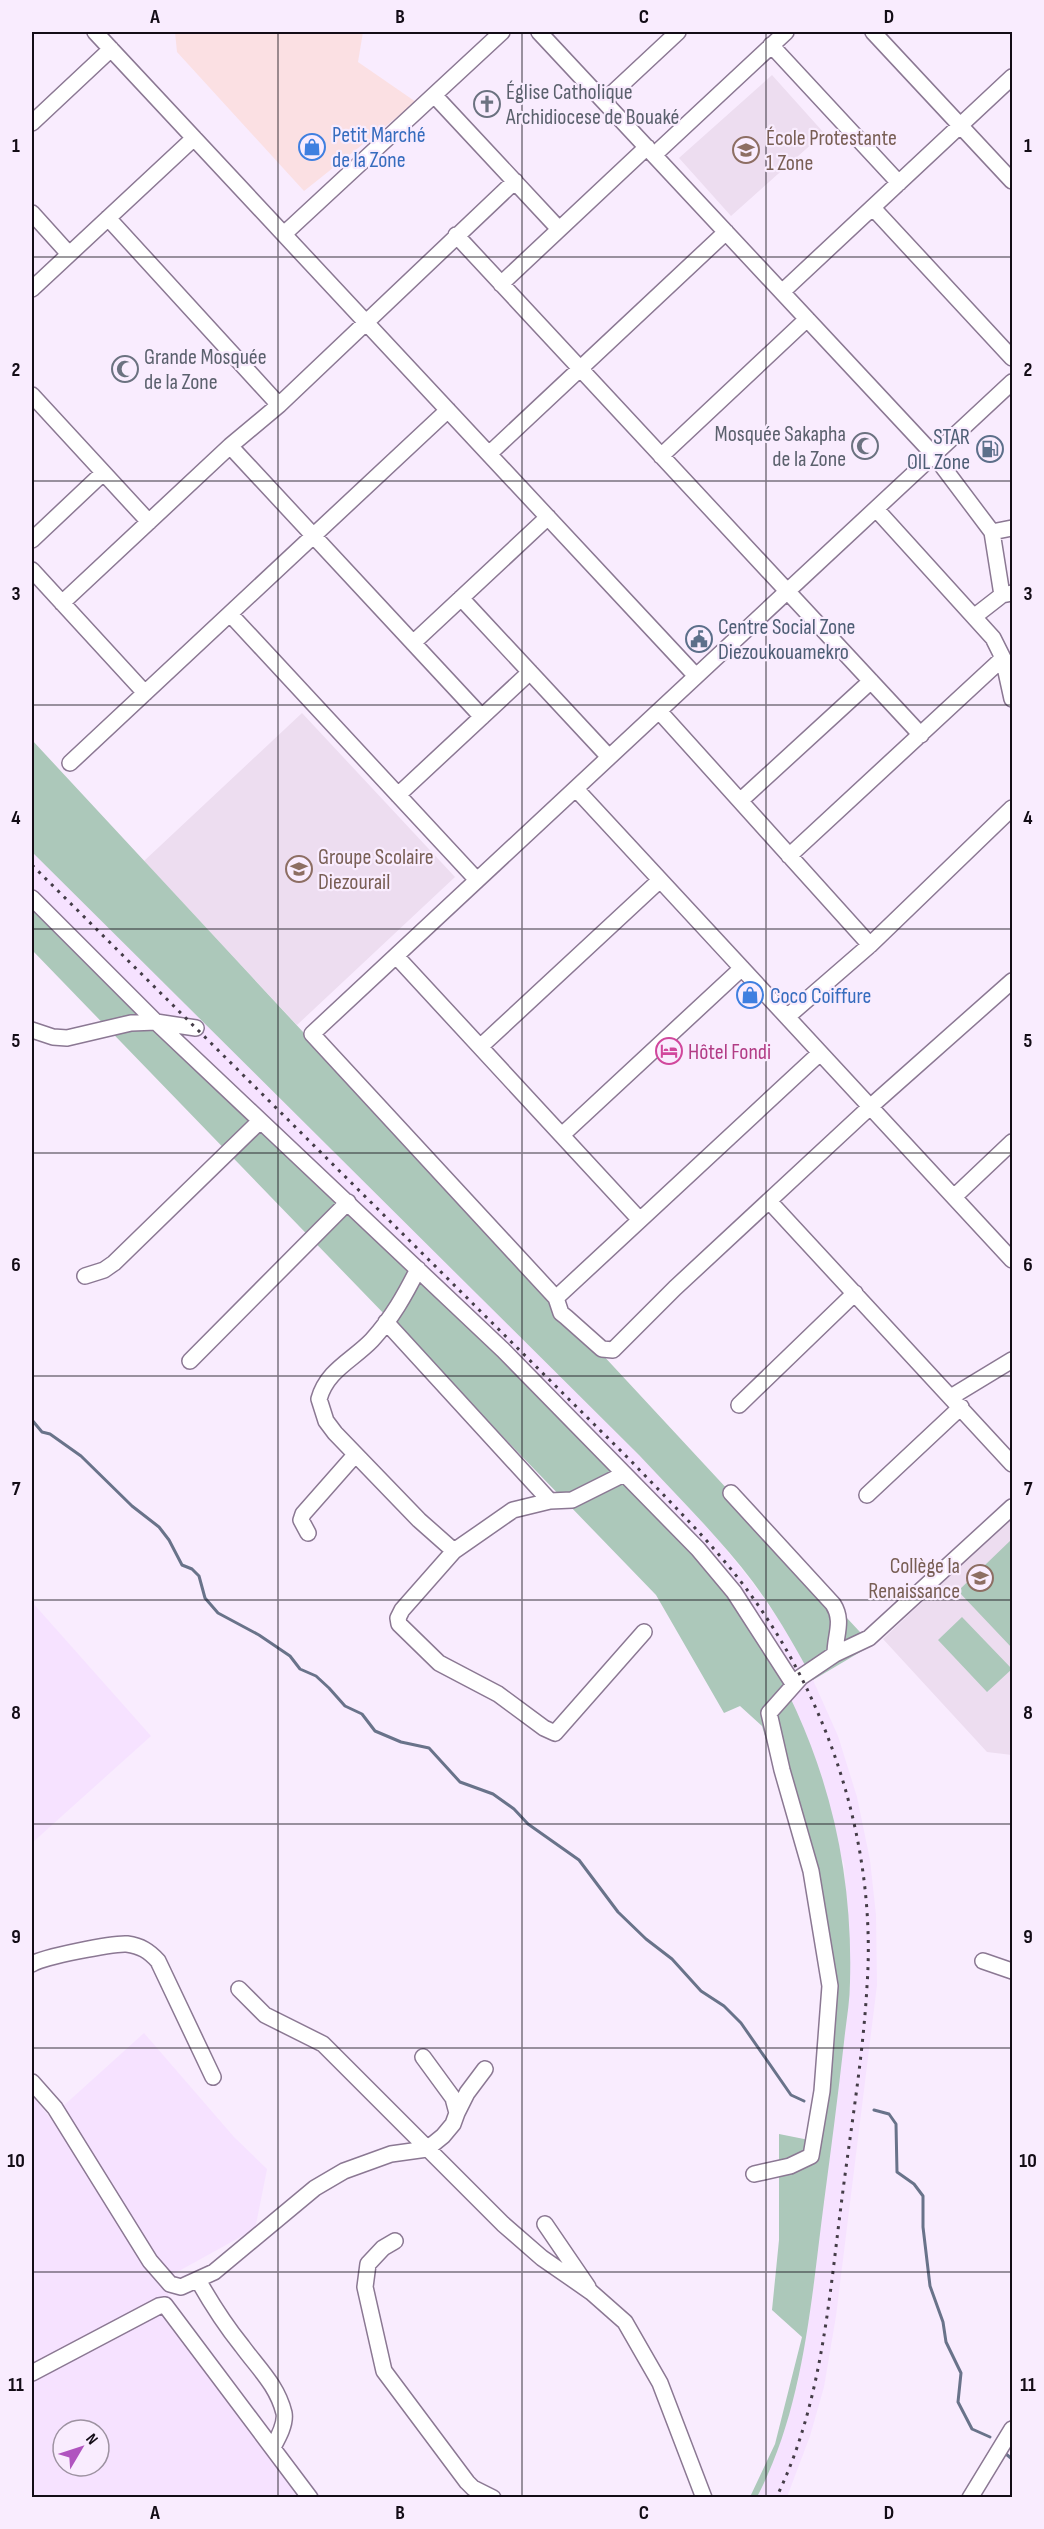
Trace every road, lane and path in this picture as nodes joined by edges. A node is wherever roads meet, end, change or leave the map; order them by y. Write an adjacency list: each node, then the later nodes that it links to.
1 (95, 32): 8 (street)
2 (502, 32): 10 (street)
3 (539, 32): 11 (street)
4 (678, 32): 11 (street)
5 (786, 32): 7 (street)
6 (873, 32): 13 (street)
7 (771, 45): 15 (street); 18 (street)
8 (111, 49): 12 (street); 14 (street)
9 (1012, 77): 13 (street)
10 (434, 94): 16 (street); 24 (street)
11 (604, 101): 15 (street)
12 (32, 123)
13 (961, 126): 17 (street); 18 (street)
14 (194, 138): 21 (street); 24 (street)
15 (651, 151): 22 (street); 23 (street)
16 (514, 181): 22 (street); 25 (street)
17 (1012, 181)
18 (899, 183): 19 (street)
19 (873, 208): 29 (street); 32 (street)
20 (32, 213): 26 (street)
21 (108, 218): 26 (street); 36 (street)
22 (560, 229): 27 (street)
23 (726, 232): 29 (street); 33 (street)
24 (284, 234): 31 (street)
25 (456, 236): 27 (street); 31 (street)
26 (69, 254): 28 (street)
27 (501, 284): 33 (street)
28 (32, 289)
29 (782, 292): 30 (street)
30 (807, 319): 40 (street); 41 (street)
31 (367, 323): 36 (street); 37 (street)
32 (1012, 358)
33 (580, 368): 39 (street); 41 (street)
34 (1012, 381): 40 (street)
35 (32, 396): 42 (street)
36 (279, 405): 38 (street)
37 (448, 410): 39 (street); 48 (street)
38 (230, 446): 45 (street); 48 (street)
39 (489, 454): 44 (street)
40 (934, 455): 43 (street); 47 (street)
41 (662, 456): 51 (street)
42 (103, 473): 45 (street); 49 (street)
43 (876, 509): 51 (street); 56 (street)
44 (548, 517): 53 (street); 60 (street)
45 (149, 522): 54 (street)
46 (1012, 528): 47 (street)
47 (992, 532): 52 (street)
48 (313, 536): 55 (street); 57 (street)
49 (32, 540)
50 (32, 570): 54 (street)
51 (787, 591): 60 (street); 61 (street)
52 (1007, 594): 56 (street)
53 (461, 598): 57 (street); 59 (street)
54 (62, 603): 62 (street)
55 (230, 614): 62 (street); 70 (street)
56 (975, 616): 58 (street)
57 (413, 643): 65 (street)
58 (1003, 658): 63 (street); 66 (street)
59 (530, 672): 65 (street); 67 (street)
60 (696, 676): 64 (street)
61 (871, 681): 66 (street); 71 (street)
62 (145, 693): 68 (street)
63 (1012, 699)
64 (659, 711): 67 (street); 71 (street)
65 (482, 717): 70 (street)
66 (921, 735): 73 (street)
67 (609, 757): 69 (street)
68 (70, 763)
69 (576, 789): 74 (street); 75 (street)
70 (398, 795): 74 (street)
71 (740, 801): 73 (street)
72 (1012, 808): 77 (street)
73 (789, 856): 77 (street)
74 (477, 880): 78 (street)
75 (660, 880): 79 (street); 85 (street)
76 (32, 898): 82 (street)
77 (870, 945): 81 (street)
78 (396, 956): 85 (street); 99 (street)
79 (742, 968): 81 (street); 89 (street)
80 (1012, 981): 87 (street)
81 (787, 1017): 86 (street)
82 (156, 1022): 83 (street); 84 (street); 88 (street)
83 (196, 1028)
84 (32, 1030)
85 (480, 1047): 89 (street)
86 (820, 1053): 87 (street); 94 (street)
87 (870, 1107): 91 (street); 92 (street)
88 (260, 1121): 93 (street); 97 (street)
89 (562, 1136): 94 (street)
90 (1012, 1142): 91 (street)
91 (954, 1197): 95 (street)
92 (770, 1201): 98 (street); 99 (street)
93 (348, 1202): 96 (street); 102 (street)
94 (640, 1220): 99 (street)
95 (1012, 1260)
96 (418, 1269): 100 (street); 107 (street)
97 (85, 1276)
98 (855, 1293): 103 (street); 104 (street)
99 (556, 1298)
100 (386, 1323): 105 (street); 110 (street)
101 (1012, 1360): 103 (street)
102 (190, 1361)
103 (956, 1402): 106 (street); 109 (street)
104 (739, 1405)
105 (355, 1455): 112 (street); 113 (street)
106 (1012, 1464)
107 (624, 1474): 110 (street); 116 (street)
108 (731, 1493): 115 (street)
109 (867, 1495)
110 (550, 1501): 113 (street)
111 (1012, 1507): 115 (street)
112 (308, 1533)
113 (454, 1551): 114 (street)
114 (644, 1632)
115 (835, 1654): 116 (street)
116 (794, 1684): 127 (street)
117 (983, 1961): 119 (street)
118 (32, 1964): 123 (street)
119 (1012, 1971)
120 (239, 1989): 126 (street)
121 (423, 2056): 125 (street)
122 (485, 2069): 125 (street)
123 (213, 2077)
124 (32, 2082): 130 (street)
125 (457, 2113): 126 (street)
126 (427, 2149): 130 (street); 131 (street)
127 (754, 2174)
128 (546, 2224): 131 (street)
129 (395, 2241): 136 (street)
130 (198, 2280): 134 (street)
131 (591, 2292): 137 (street)
132 (32, 2373): 134 (street)
133 (1012, 2429): 138 (street)
134 (273, 2447): 135 (street)
135 (310, 2498)
136 (493, 2498)
137 (704, 2498)
138 (970, 2498)

